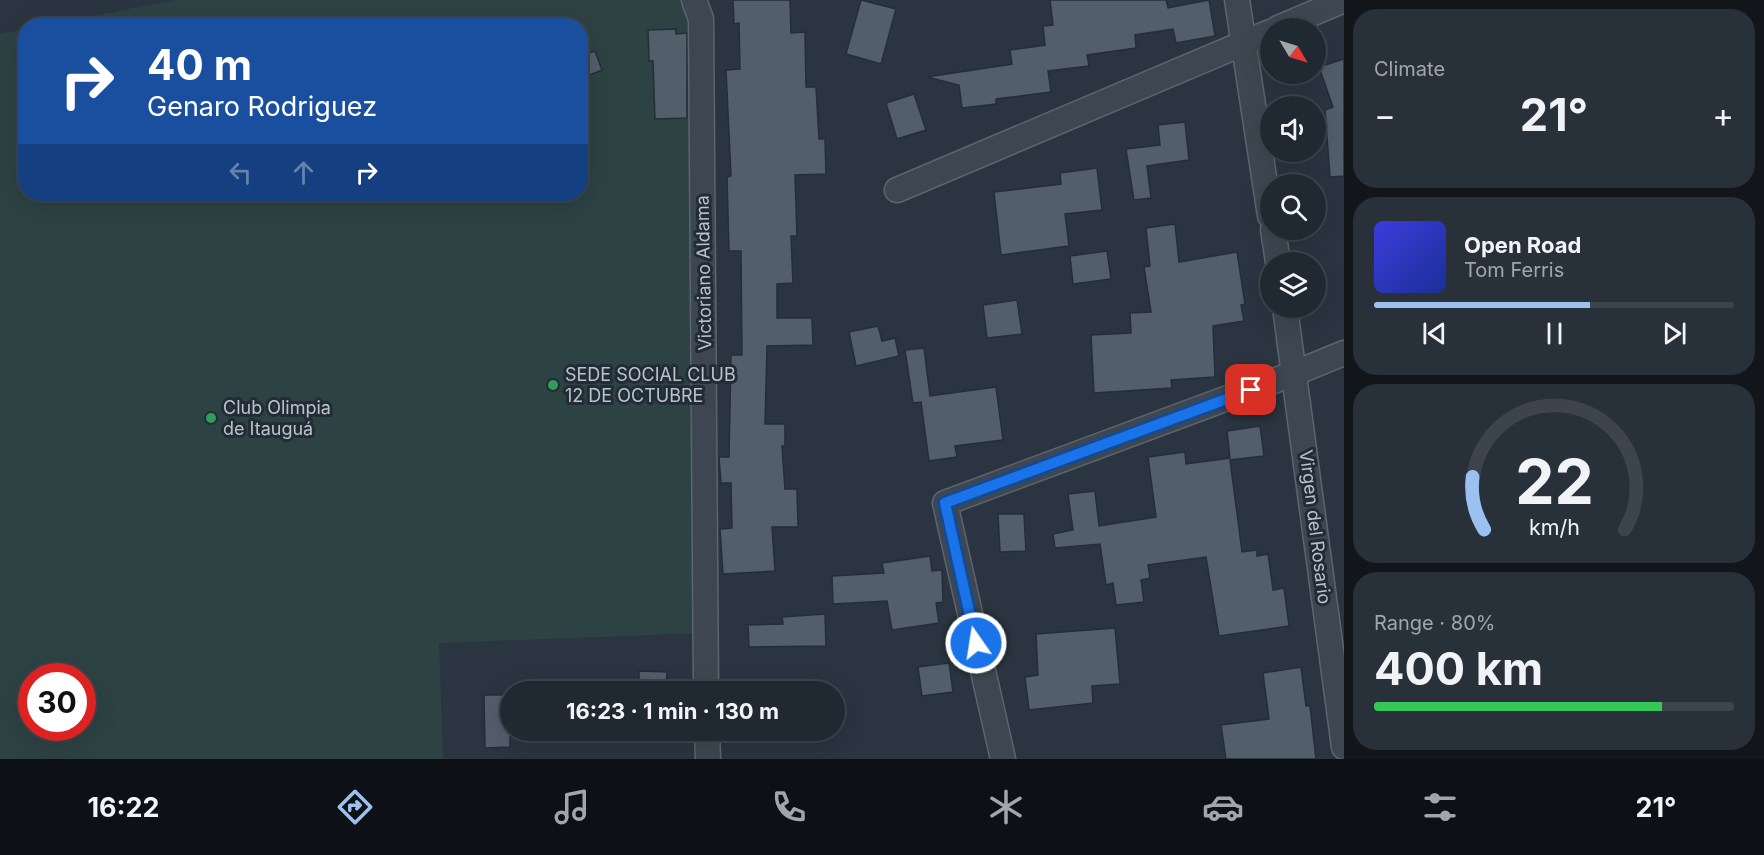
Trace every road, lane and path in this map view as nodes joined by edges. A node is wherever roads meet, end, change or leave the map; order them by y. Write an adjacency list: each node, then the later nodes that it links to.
1 (694, 0): 12 (street, Victoriano Aldama)
2 (1237, 0): 6 (street)
3 (1344, 0): 4 (street)
4 (1302, 18)
5 (1260, 36): 6 (street)
6 (1244, 43): 7 (street); 8 (street)
7 (1264, 174)
8 (897, 190)
9 (1287, 318): 11 (street, Virgen del Rosario)
10 (1344, 352): 11 (street)
11 (1295, 373): 14 (street, Virgen del Rosario); 16 (street)
12 (706, 681)
13 (707, 741): 15 (street)
14 (1344, 747)
15 (708, 759)
16 (1003, 759)

